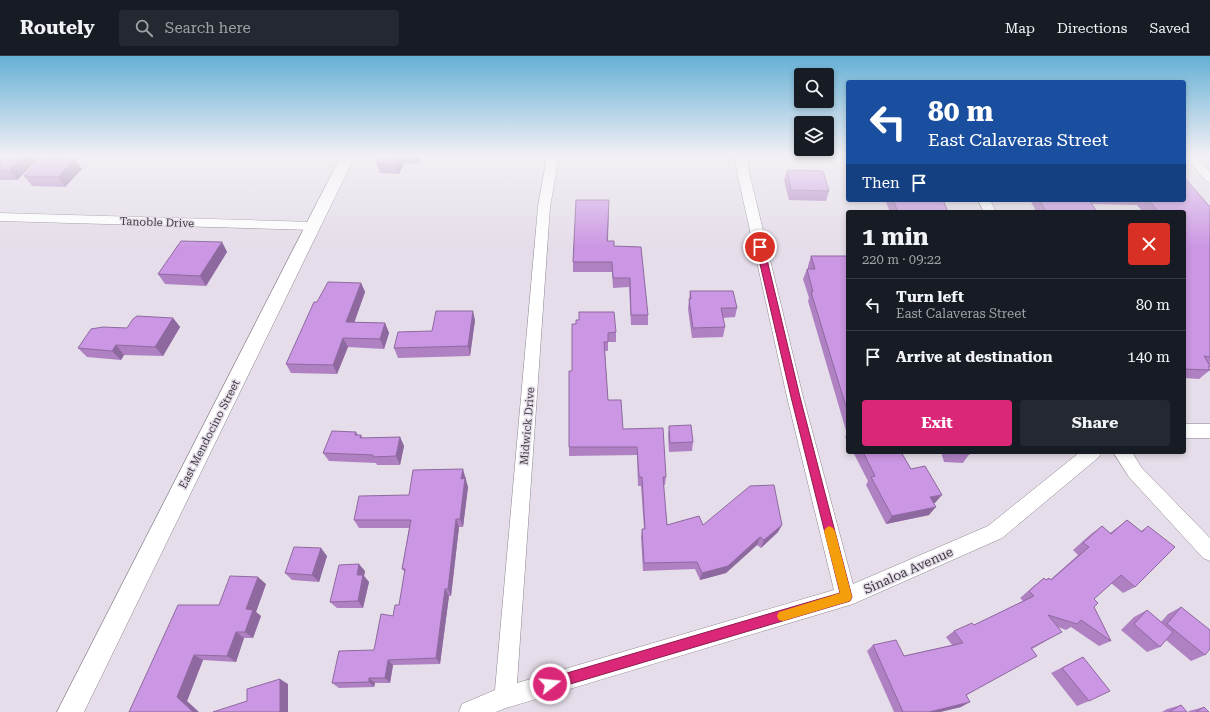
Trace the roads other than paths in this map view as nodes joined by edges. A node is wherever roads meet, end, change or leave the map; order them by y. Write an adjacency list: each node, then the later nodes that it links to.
1 (333, 187): 5 (street, East Mendocino Street)
2 (548, 187): 12 (street, Midwick Drive)
3 (746, 187): 11 (street)
4 (0, 217): 5 (street, Tanoble Drive)
5 (313, 226): 13 (street, East Mendocino Street)
6 (1186, 431): 7 (street)
7 (1210, 431)
8 (1091, 454): 11 (street, Sinaloa Avenue)
9 (1123, 454): 10 (street)
10 (1210, 552)
11 (846, 597): 12 (street, Sinaloa Avenue)
12 (505, 697): 14 (street, Sinaloa Avenue)
13 (70, 712)
14 (470, 712)

